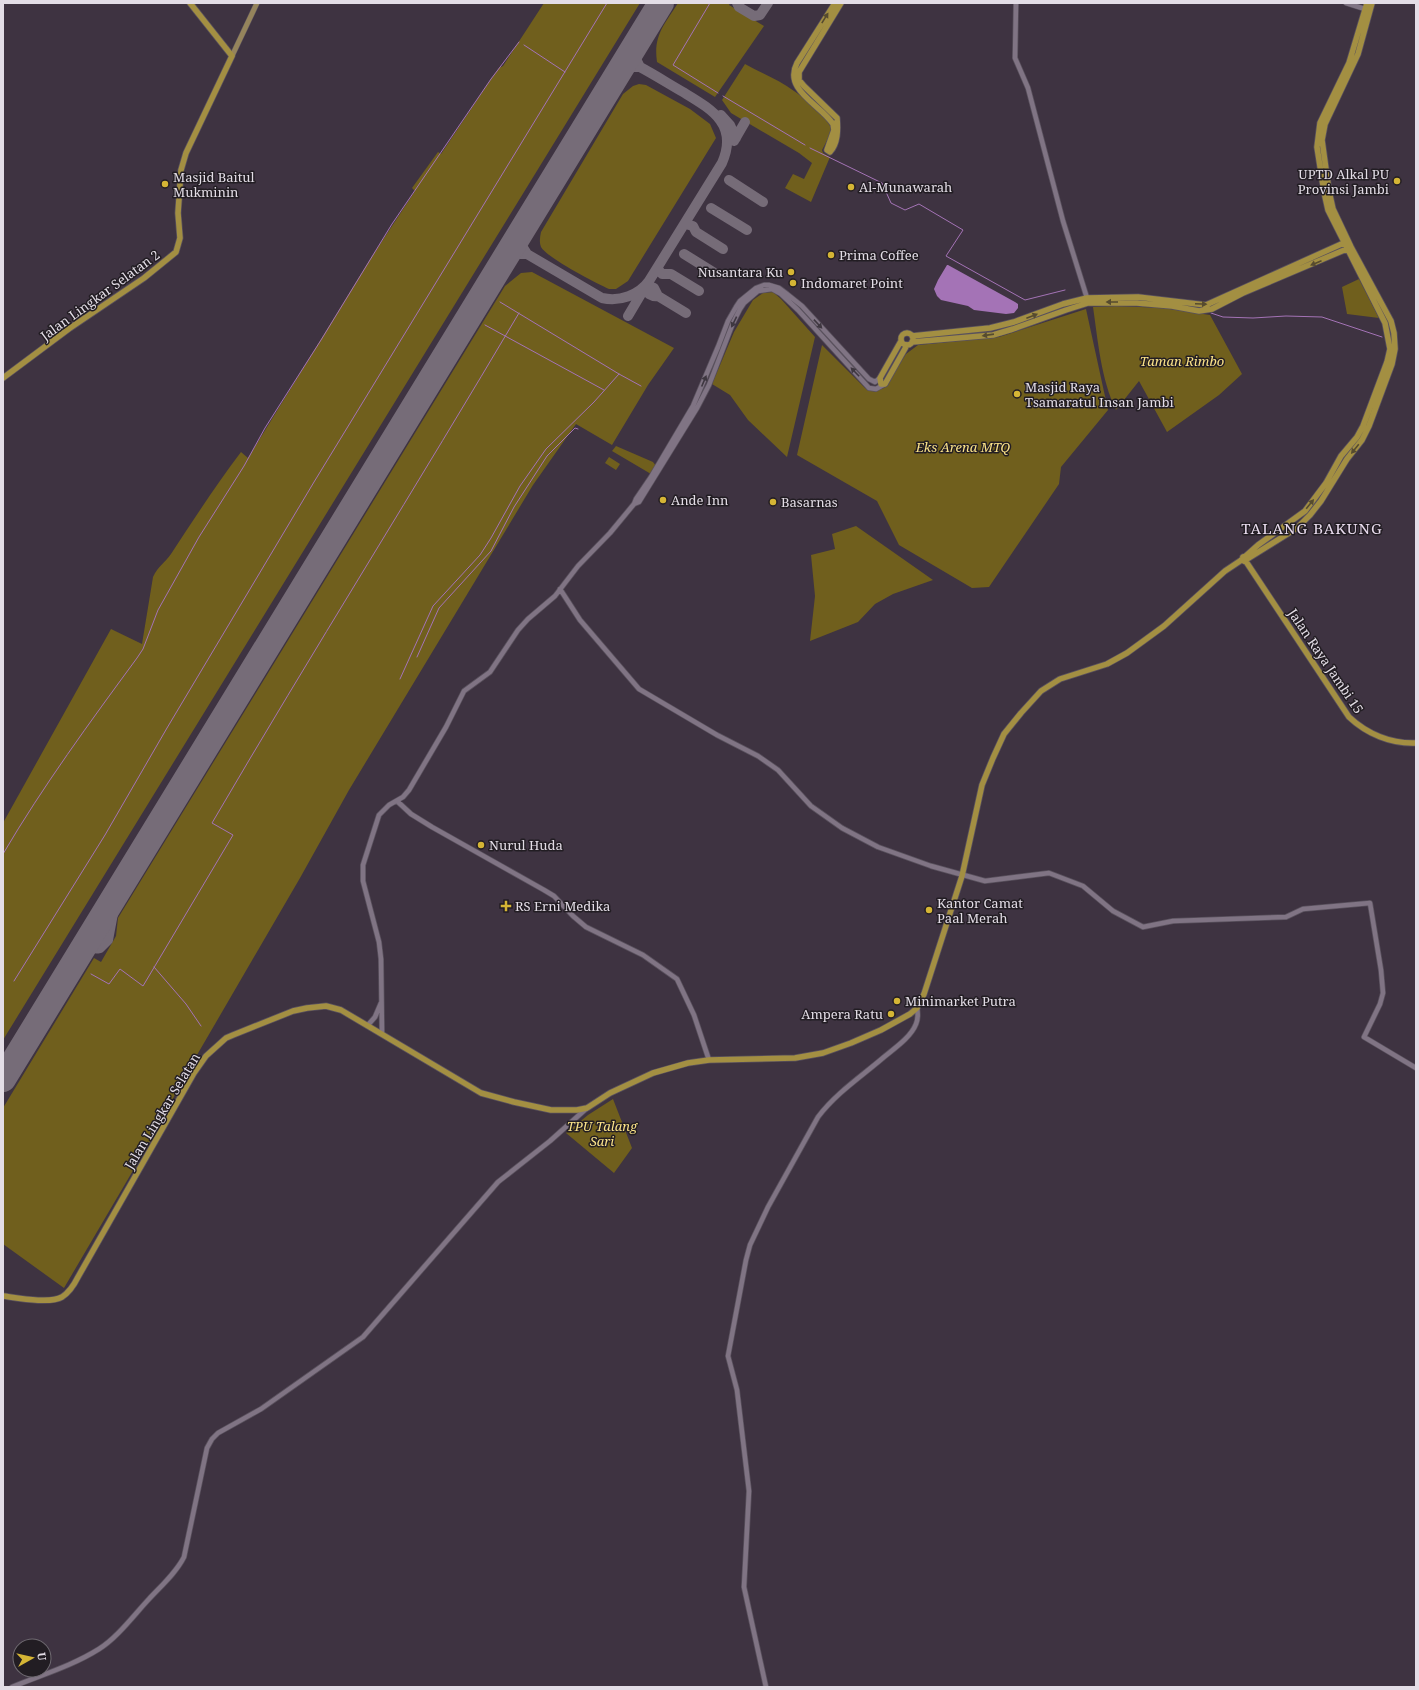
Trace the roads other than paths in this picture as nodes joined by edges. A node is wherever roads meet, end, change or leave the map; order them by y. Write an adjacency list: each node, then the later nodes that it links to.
1 (190, 3): 9 (highway)
2 (257, 3): 9 (main road)
3 (834, 3): 10 (highway, one-way to 3)
4 (841, 3): 10 (highway)
5 (1016, 3): 15 (street)
6 (1346, 3): 8 (street)
7 (1372, 3): 11 (highway)
8 (1366, 6): 11 (highway)
9 (232, 56): 20 (highway, Jalan Lingkar Selatan 2)
10 (822, 108): 10 (highway)
11 (1328, 202): 12 (highway)
12 (1346, 242): 13 (highway); 14 (highway, one-way to 12)
13 (1349, 248): 16 (highway, one-way to 16); 23 (highway)
14 (1138, 297): 15 (highway); 16 (highway)
15 (1087, 298): 19 (highway, one-way to 15)
16 (1136, 303): 19 (highway, one-way to 19)
17 (800, 308): 21 (street, one-way to 21); 22 (street, one-way to 17); 24 (street)
18 (902, 341): 19 (highway); 19 (highway); 21 (highway)
19 (910, 341): 22 (highway)
20 (3, 378)
21 (880, 378): 22 (highway)
22 (885, 384)
23 (1243, 560): 25 (highway, Jalan Raya Jambi 15); 27 (highway)
24 (560, 589): 26 (street); 27 (street)
25 (1416, 743)
26 (397, 801): 28 (street); 32 (street)
27 (962, 876): 29 (highway); 33 (street)
28 (382, 1000): 30 (street); 31 (street)
29 (917, 1008): 32 (highway); 37 (street)
30 (368, 1025): 31 (highway, Jalan Lingkar Selatan); 35 (highway, Jalan Lingkar Selatan)
31 (382, 1034): 34 (highway, Jalan Lingkar Selatan)
32 (709, 1060): 34 (highway)
33 (1416, 1068)
34 (587, 1108): 36 (street)
35 (3, 1296)
36 (12, 1687)
37 (766, 1687)

